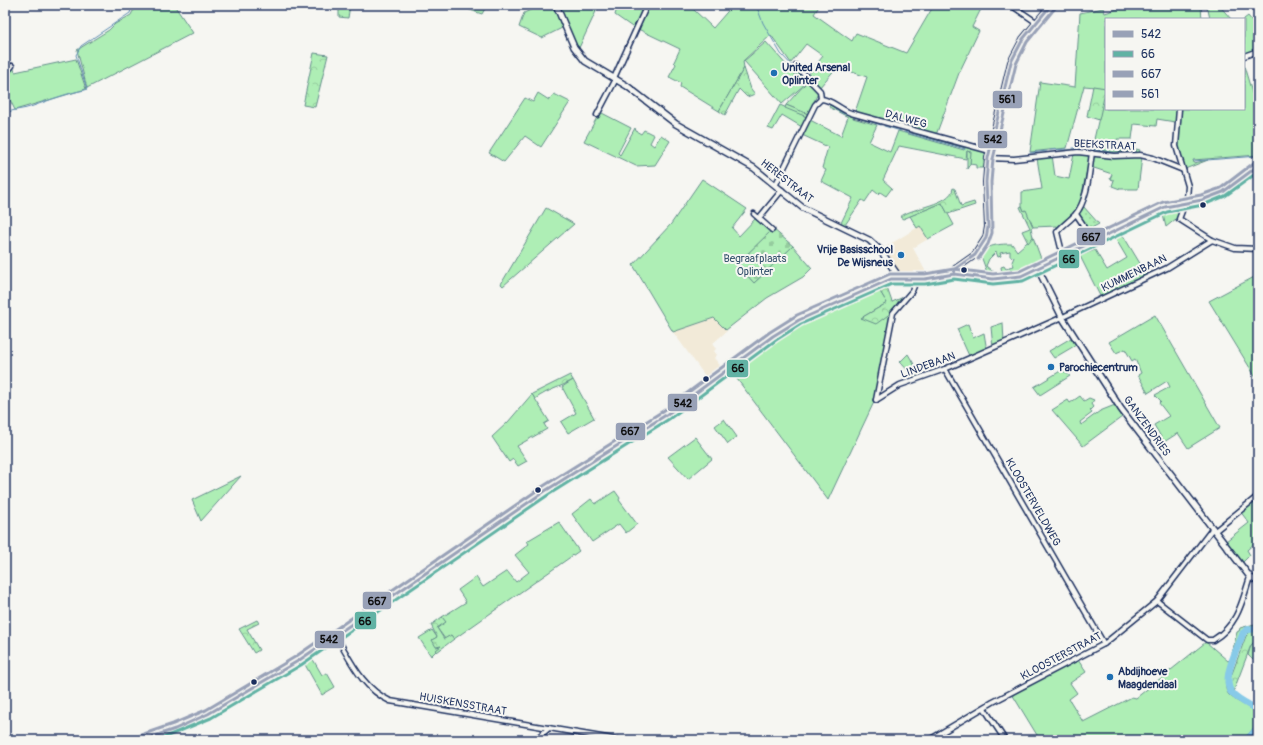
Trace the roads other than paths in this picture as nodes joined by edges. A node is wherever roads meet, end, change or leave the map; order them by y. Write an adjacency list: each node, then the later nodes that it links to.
1 (556, 5): 11 (street, HERESTRAAT)
2 (646, 5): 11 (street)
3 (1011, 5): 5 (street)
4 (1051, 5): 5 (street)
5 (1036, 22): 15 (street)
6 (1258, 51): 7 (street)
7 (1245, 56)
8 (12, 66): 10 (street)
9 (796, 66): 12 (street)
10 (5, 74)
11 (615, 78): 14 (street); 20 (street, HERESTRAAT)
12 (821, 99): 15 (street, DALWEG); 20 (street)
13 (1179, 110): 19 (street)
14 (597, 114)
15 (990, 151): 17 (street)
16 (1092, 153): 17 (street, BEEKSTRAAT); 19 (street, BEEKSTRAAT); 24 (street)
17 (988, 158): 32 (street)
18 (1258, 166): 22 (street)
19 (1183, 170): 22 (street)
20 (776, 184): 21 (street, HERESTRAAT)
21 (782, 190): 25 (street); 33 (street, HERESTRAAT)
22 (1184, 203): 27 (street); 28 (street)
23 (754, 214): 25 (street)
24 (1076, 214): 28 (street); 30 (street)
25 (759, 218): 26 (street)
26 (772, 230)
27 (1212, 240): 29 (street); 35 (street, KUMMENBAAN)
28 (1090, 244): 30 (street)
29 (1258, 249)
30 (1063, 256): 31 (street)
31 (1038, 269): 32 (street); 35 (street, GANZENDRIES)
32 (954, 274): 34 (street)
33 (897, 278): 34 (street); 42 (street)
34 (917, 279): 36 (street, LINDEBAAN)
35 (1062, 317): 36 (street, LINDEBAAN); 38 (street, GANZENDRIES)
36 (945, 370): 43 (street, KLOOSTERVELDWEG)
37 (1258, 496): 38 (street, KLOOSTERSTRAAT)
38 (1214, 529): 39 (street, GANZENDRIES); 41 (street, KLOOSTERSTRAAT)
39 (1250, 577): 40 (street, GANZENDRIES); 41 (street)
40 (1258, 582)
41 (1157, 601): 43 (street, KLOOSTERSTRAAT)
42 (336, 636): 45 (street, HUISKENSSTRAAT); 46 (street)
43 (1104, 644): 44 (street, KLOOSTERSTRAAT)
44 (984, 708): 49 (street, KLOOSTERSTRAAT); 50 (street)
45 (549, 728): 47 (street); 48 (street, HUISKENSSTRAAT)
46 (143, 740)
47 (535, 740)
48 (619, 740)
49 (929, 740)
50 (1005, 740)

